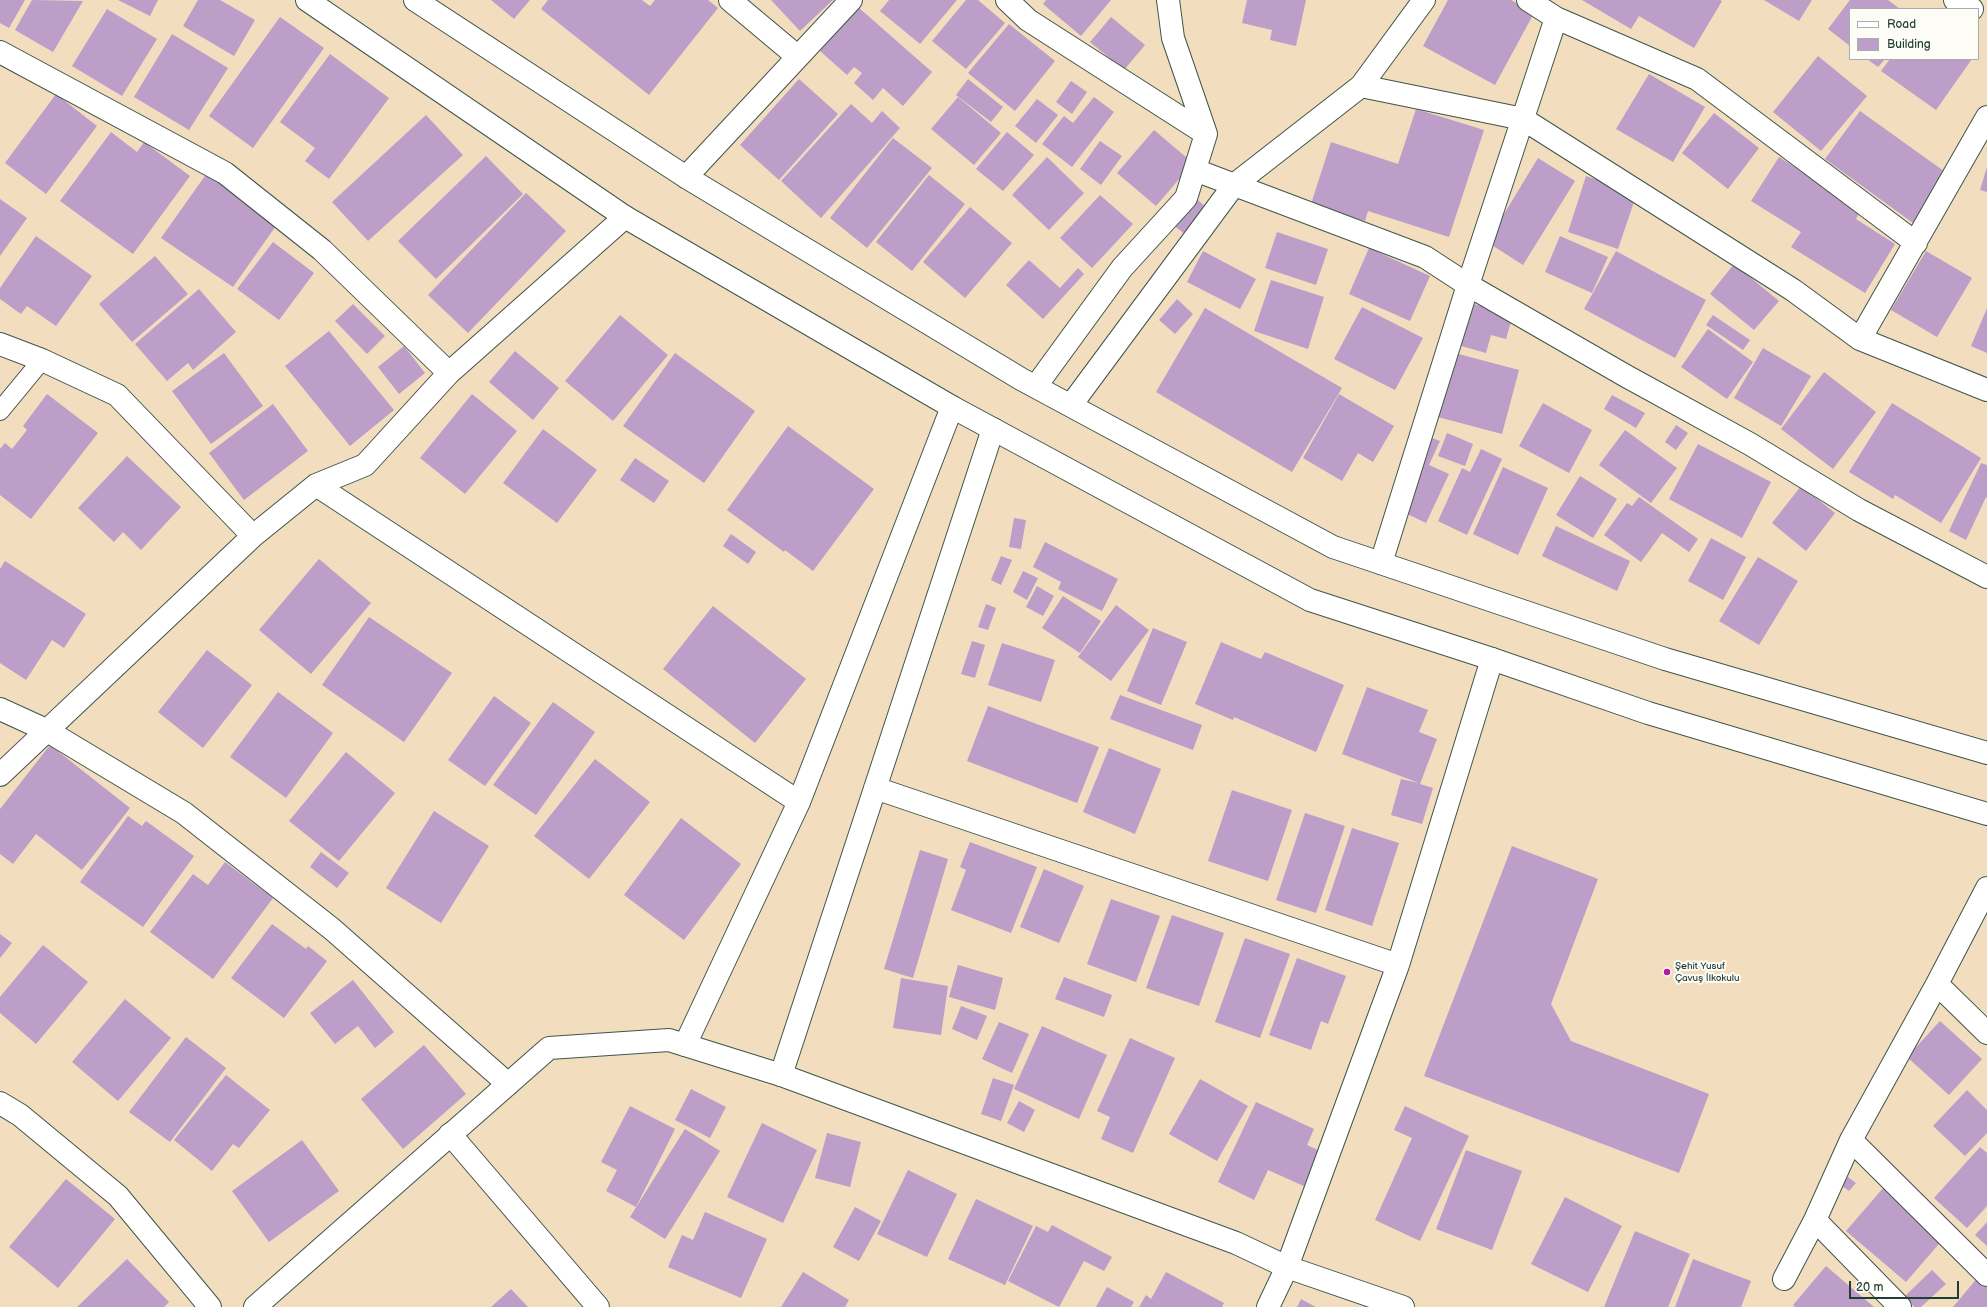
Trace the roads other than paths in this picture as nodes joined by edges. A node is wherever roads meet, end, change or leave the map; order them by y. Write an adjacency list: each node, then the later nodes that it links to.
1 (307, 0): 21 (street)
2 (415, 0): 19 (street)
3 (730, 0): 13 (street)
4 (851, 0): 13 (street)
5 (1007, 0): 17 (street)
6 (1168, 0): 17 (street)
7 (1424, 0): 14 (street)
8 (1528, 0): 11 (street)
9 (1956, 0): 10 (street)
10 (1970, 8)
11 (1556, 18): 16 (street); 22 (street)
12 (0, 52): 27 (street)
13 (798, 57): 19 (street)
14 (1361, 86): 16 (street); 20 (street)
15 (1987, 117): 22 (street)
16 (1523, 119): 23 (street); 24 (street)
17 (1206, 134): 18 (street)
18 (1195, 170): 20 (street); 28 (street)
19 (686, 177): 28 (street)
20 (1234, 185): 23 (street); 30 (street)
21 (625, 217): 27 (street); 31 (street)
22 (1916, 243): 24 (street)
23 (1468, 285): 36 (street); 37 (street)
24 (1860, 339): 29 (street)
25 (0, 344): 26 (street)
26 (42, 360): 32 (lane); 35 (street)
27 (449, 373): 34 (street)
28 (1036, 386): 30 (street)
29 (1987, 390)
30 (1071, 405): 36 (street)
31 (952, 407): 33 (street); 44 (street)
32 (0, 411)
33 (993, 429): 38 (street); 43 (street)
34 (316, 485): 35 (street); 44 (street)
35 (253, 536): 40 (street)
36 (1381, 563): 41 (street)
37 (1987, 577)
38 (1492, 659): 45 (street); 47 (street)
39 (0, 709): 40 (street)
40 (46, 730): 42 (street); 52 (street)
41 (1987, 752)
42 (0, 775)
43 (875, 788): 47 (street); 51 (street)
44 (799, 802): 50 (street)
45 (1987, 814)
46 (1987, 888): 48 (street)
47 (1398, 965): 57 (street)
48 (1937, 984): 49 (street); 55 (street)
49 (1987, 1033)
50 (686, 1045): 51 (street); 52 (street)
51 (781, 1075): 57 (street)
52 (508, 1084): 54 (street)
53 (0, 1103): 60 (street)
54 (450, 1134): 61 (street); 62 (street)
55 (1851, 1140): 56 (street); 58 (street)
56 (1815, 1220): 59 (street); 65 (street)
57 (1287, 1266): 63 (street); 64 (street)
58 (1987, 1274)
59 (1784, 1279)
60 (210, 1307)
61 (255, 1307)
62 (598, 1307)
63 (1268, 1307)
64 (1403, 1307)
65 (1900, 1307)

